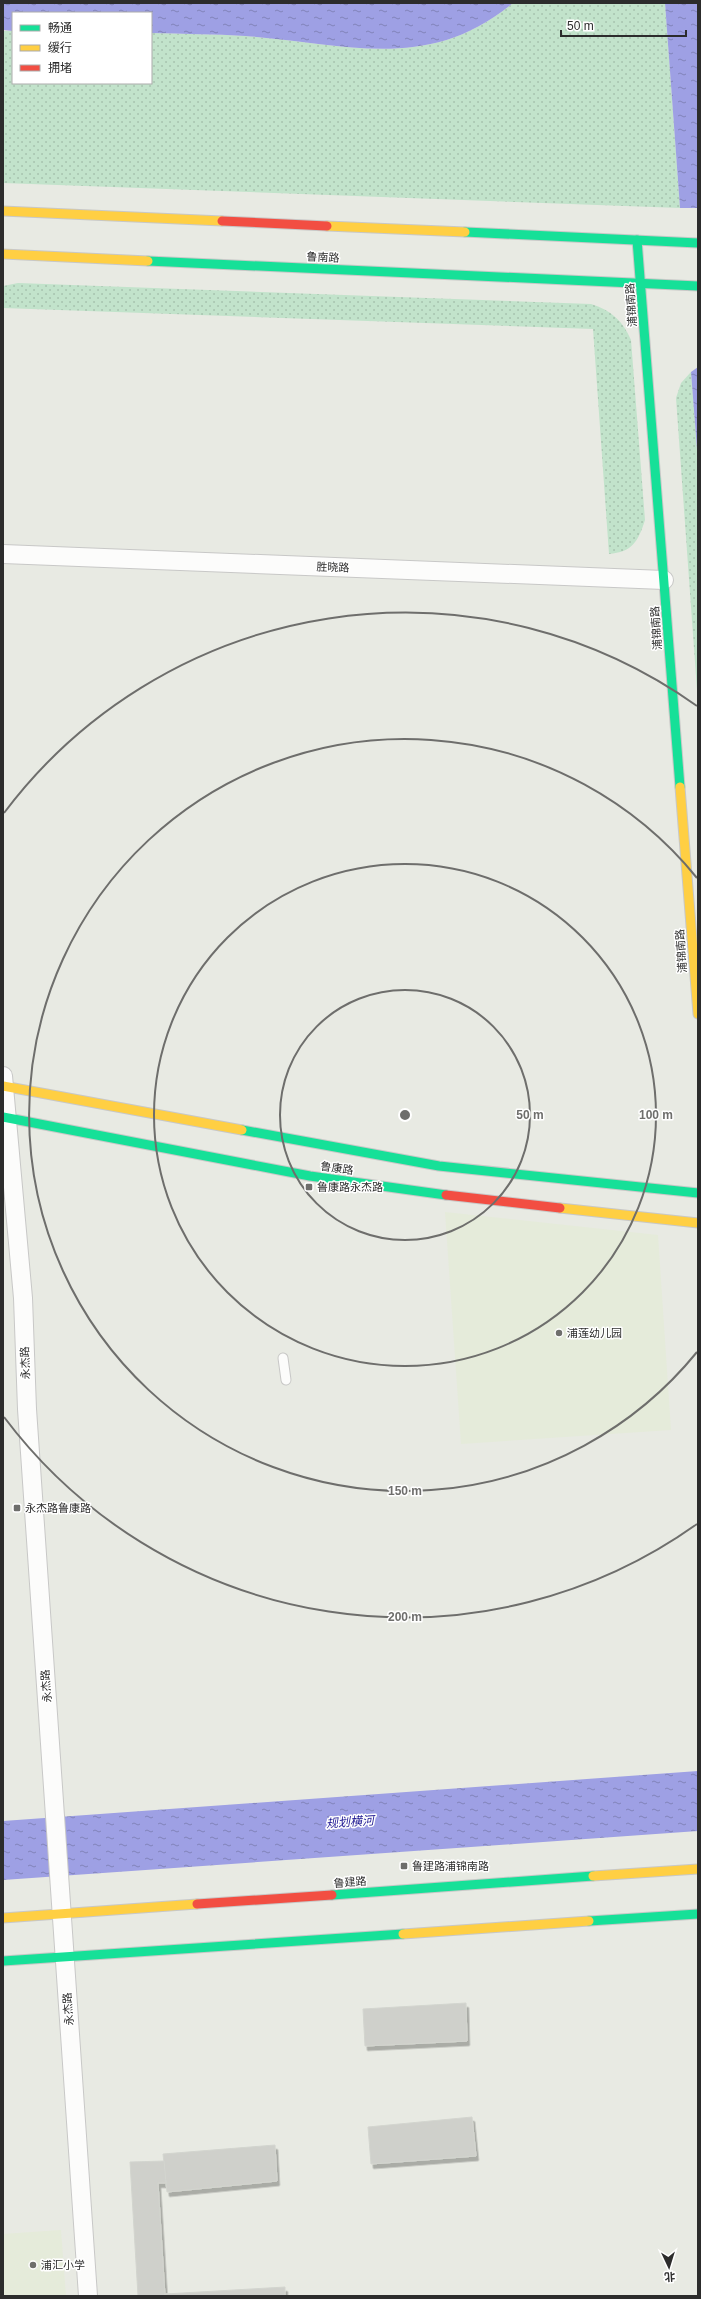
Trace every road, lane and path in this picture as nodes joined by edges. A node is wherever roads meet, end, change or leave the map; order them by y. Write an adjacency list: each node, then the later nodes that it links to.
1 (3, 211): 2 (street)
2 (637, 240): 3 (street); 5 (street, 浦锦南路)
3 (698, 243)
4 (3, 254): 5 (street, 鲁南路)
5 (641, 283): 6 (street, 鲁南路); 8 (street, 浦锦南路)
6 (698, 286)
7 (3, 554): 8 (street, 胜晓路)
8 (664, 580): 9 (street, 浦锦南路)
9 (698, 1014)
10 (3, 1083): 11 (street, 永杰路); 12 (street, 鲁康路)
11 (4, 1117): 13 (street, 鲁康路); 17 (street, 永杰路)
12 (698, 1193)
13 (698, 1223)
14 (283, 1358): 15 (lane)
15 (286, 1380)
16 (698, 1869): 17 (street, 鲁建路)
17 (61, 1914): 19 (street, 鲁建路); 20 (street, 永杰路)
18 (698, 1914): 20 (street)
19 (3, 1918)
20 (64, 1957): 21 (street); 22 (street, 永杰路)
21 (3, 1961)
22 (88, 2296)

